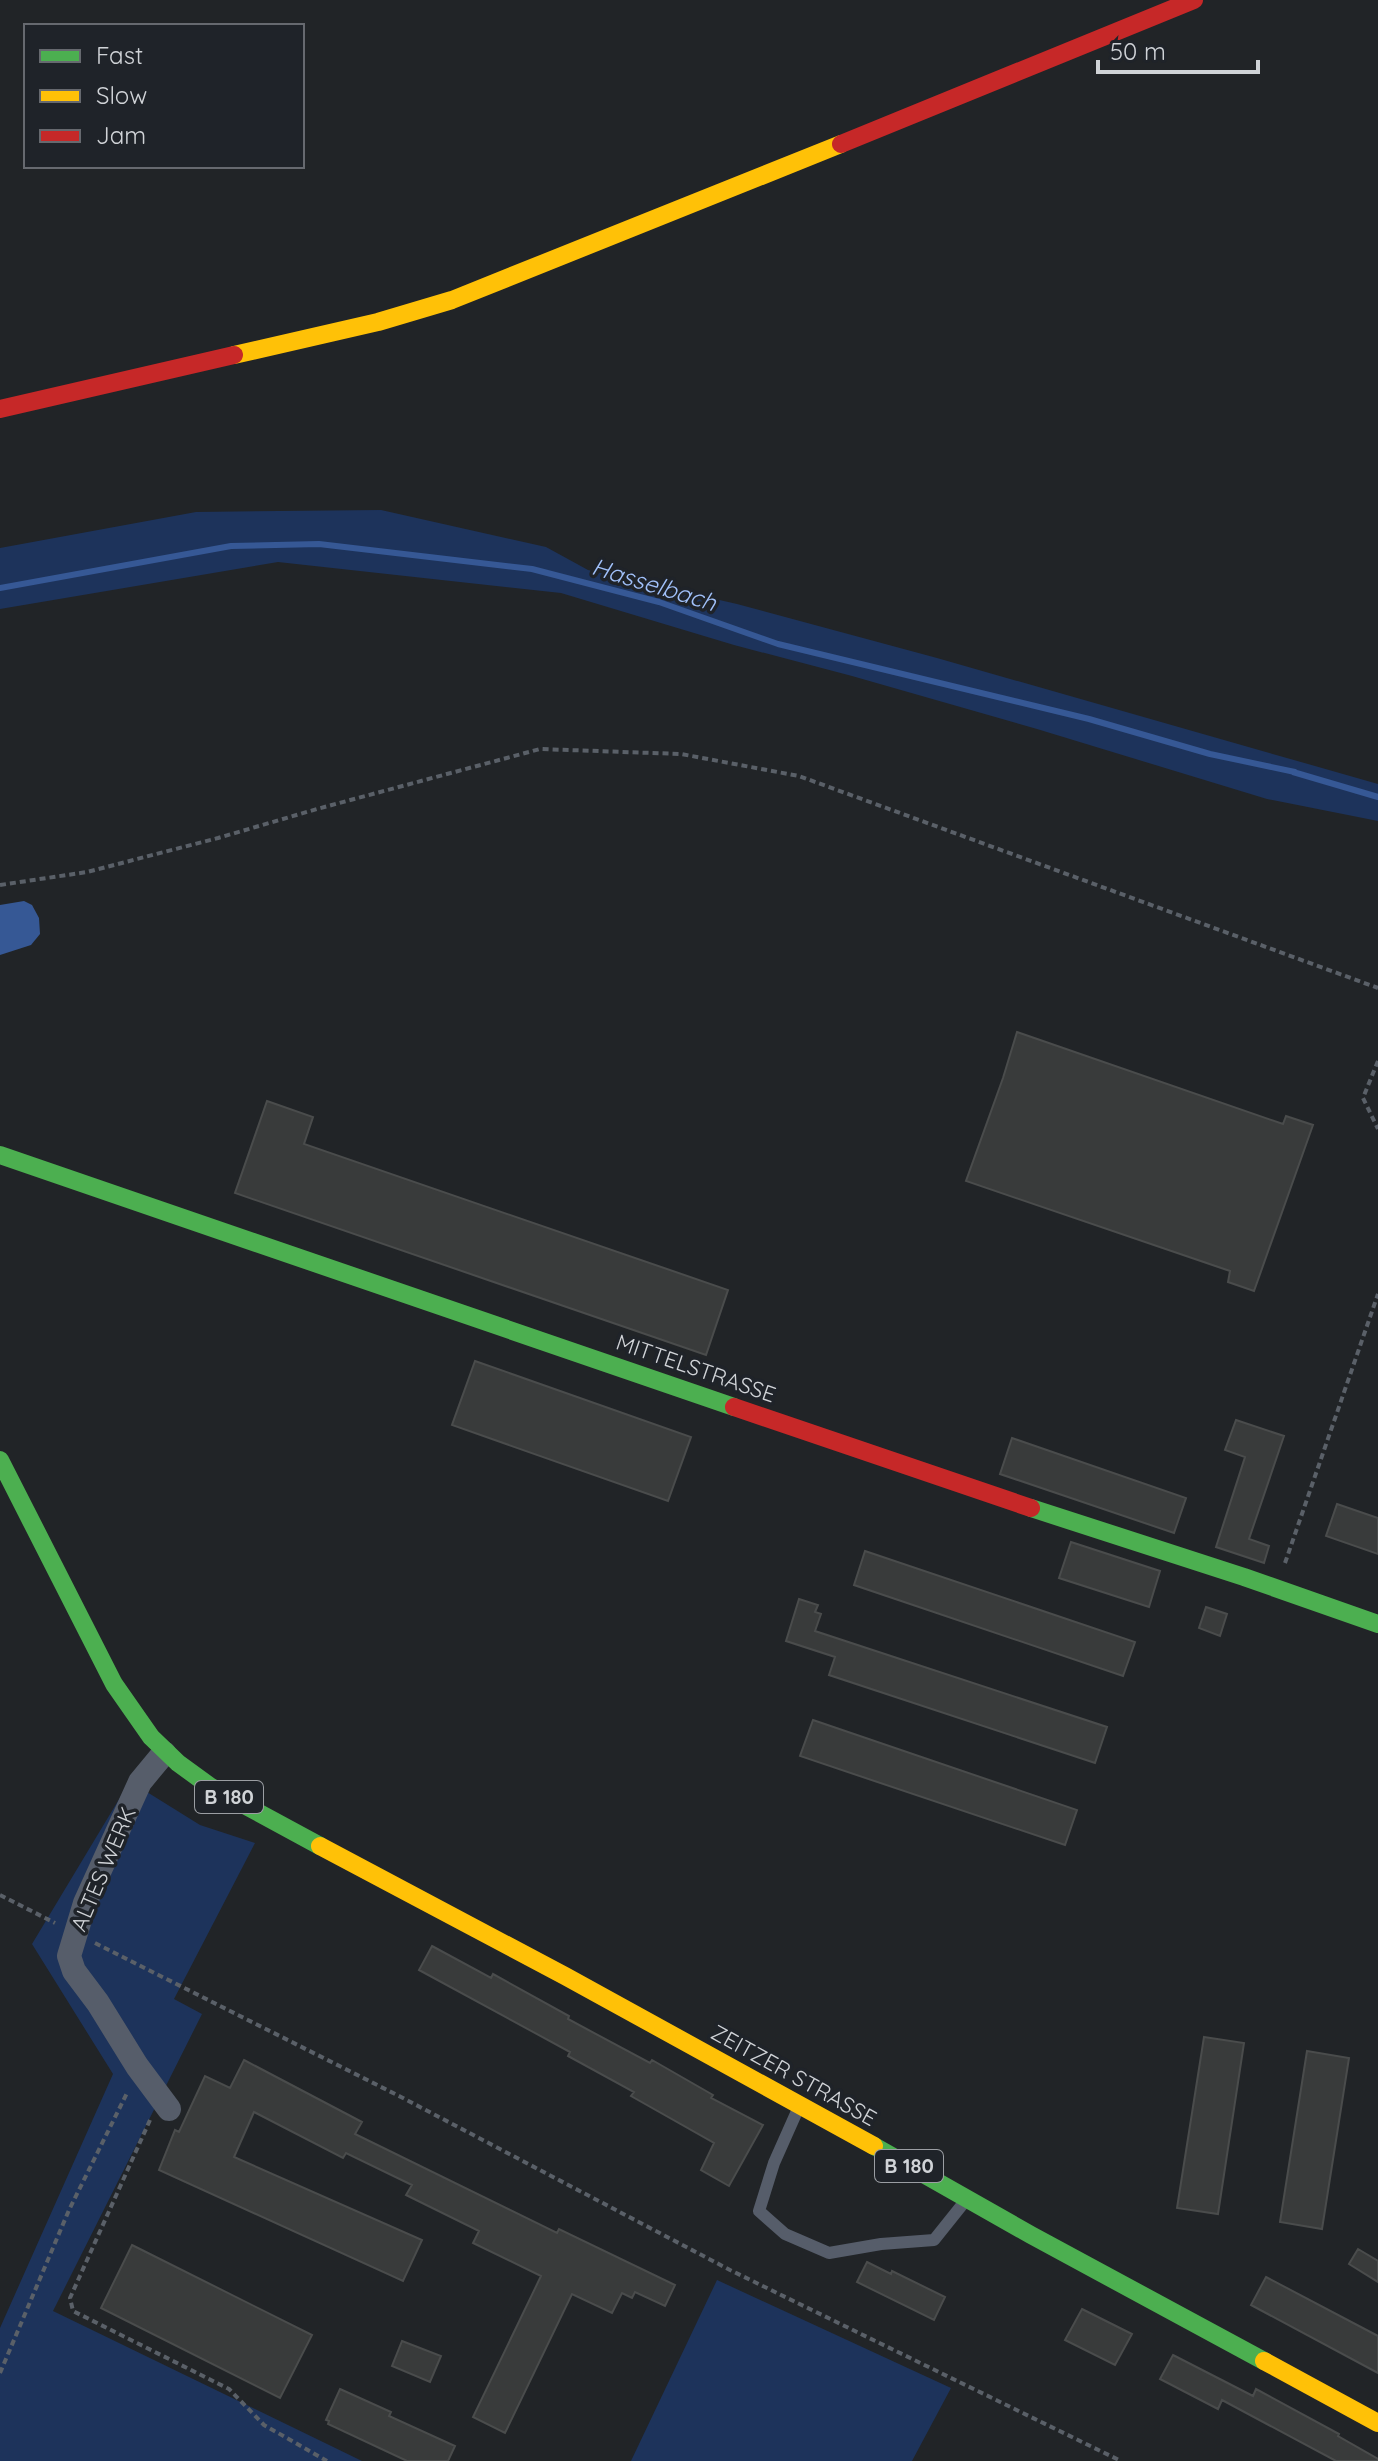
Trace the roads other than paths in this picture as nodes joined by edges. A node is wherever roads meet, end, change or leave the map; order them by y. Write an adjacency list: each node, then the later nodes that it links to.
1 (1194, 0): 2 (street)
2 (0, 409)
3 (0, 1155): 5 (street, MITTELSTRASSE)
4 (0, 1460): 6 (street, B 180)
5 (1378, 1624)
6 (164, 1753): 7 (street, ALTES WERK); 8 (street, ZEITZER STRASSE / B 180)
7 (164, 2103)
8 (800, 2106): 9 (street, ZEITZER STRASSE / B 180); 9 (lane)
9 (968, 2198): 10 (street, ZEITZER STRASSE / B 180)
10 (1378, 2423)

